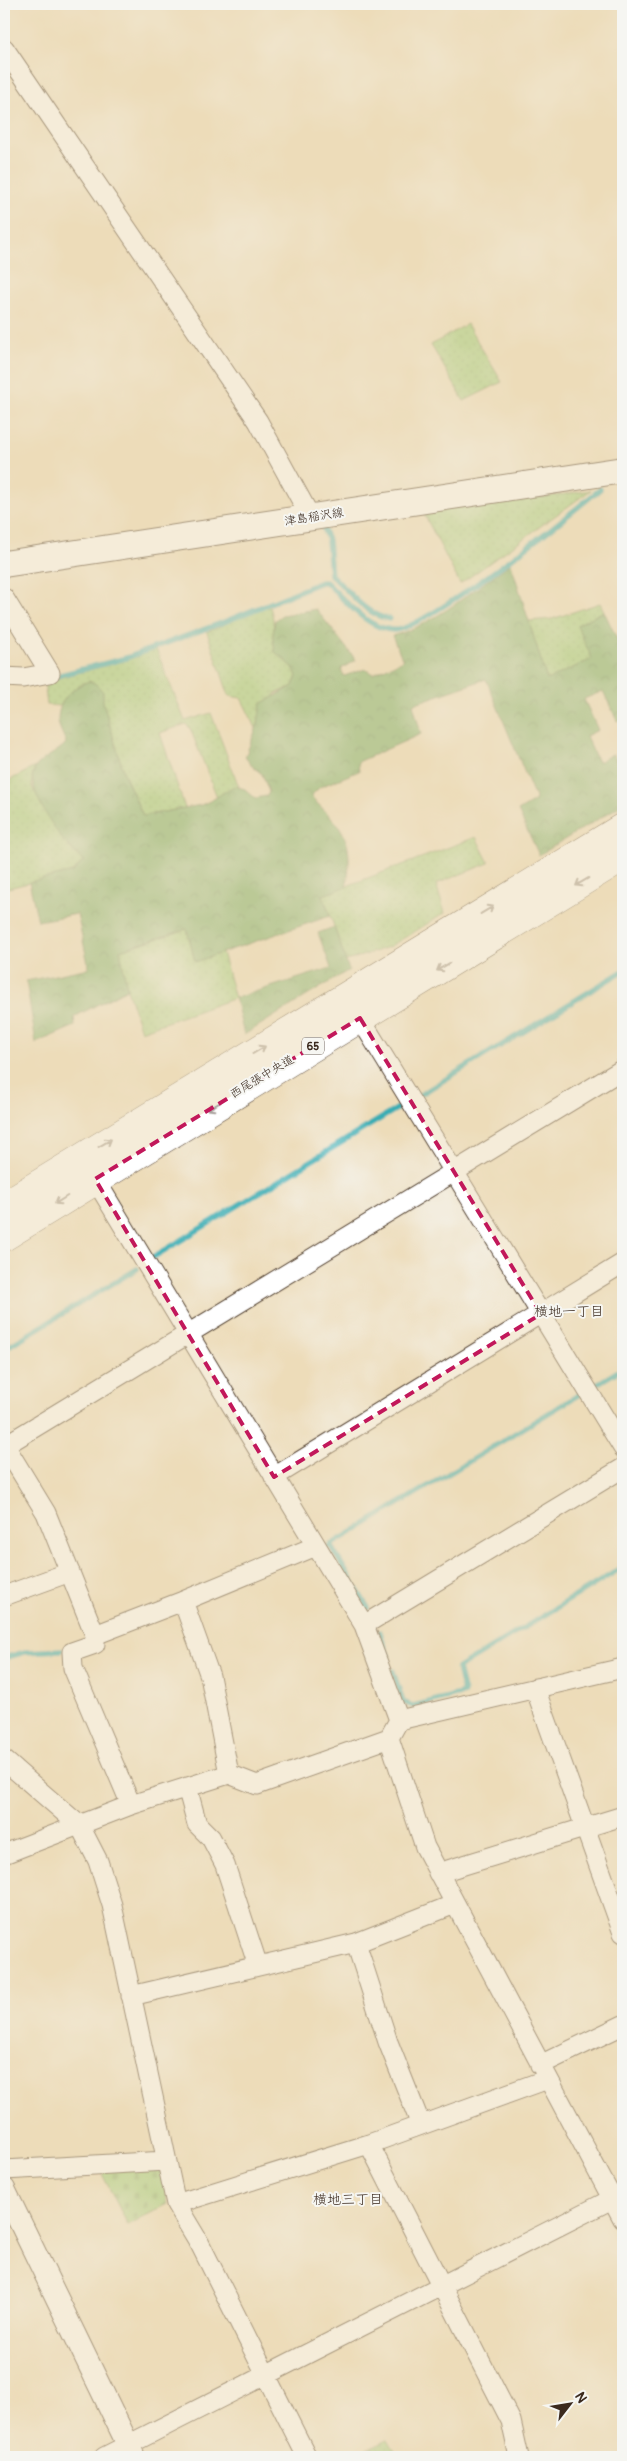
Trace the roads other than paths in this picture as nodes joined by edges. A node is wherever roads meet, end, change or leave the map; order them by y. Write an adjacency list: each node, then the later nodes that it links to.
1 (4, 48): 3 (street)
2 (623, 470): 3 (main road, 津島稲沢線)
3 (311, 518): 4 (main road, 津島稲沢線)
4 (4, 564)
5 (4, 598): 6 (street)
6 (4, 677)
7 (623, 827): 13 (main road, 西尾張中央道 / 65, one-way to 7)
8 (623, 857): 9 (main road, 西尾張中央道 / 65, one-way to 9)
9 (360, 1018): 11 (street); 12 (main road, 西尾張中央道 / 65, one-way to 12)
10 (623, 1070): 11 (street)
11 (454, 1172): 16 (street); 17 (street)
12 (95, 1179): 14 (main road, 西尾張中央道 / 65, one-way to 14); 17 (street)
13 (4, 1205)
14 (4, 1237)
15 (623, 1263): 16 (street)
16 (541, 1314): 19 (street); 21 (street)
17 (188, 1334): 18 (street); 21 (street)
18 (4, 1445): 23 (street)
19 (623, 1448)
20 (623, 1468): 26 (street)
21 (274, 1477): 22 (street)
22 (316, 1546): 25 (street); 26 (street)
23 (70, 1572): 24 (street); 27 (street)
24 (4, 1596)
25 (183, 1601): 27 (street); 33 (street)
26 (364, 1625): 30 (street)
27 (96, 1635): 35 (street)
28 (623, 1668): 29 (street)
29 (535, 1688): 30 (street); 38 (street)
30 (399, 1720): 31 (street)
31 (389, 1738): 33 (street); 40 (street)
32 (4, 1760): 37 (street)
33 (229, 1774): 34 (street)
34 (188, 1787): 35 (street); 44 (street)
35 (131, 1805): 37 (street)
36 (623, 1816): 38 (street)
37 (80, 1826): 39 (street); 45 (street)
38 (586, 1829): 40 (street); 42 (street)
39 (4, 1854)
40 (438, 1873): 41 (street)
41 (455, 1904): 43 (street); 47 (street)
42 (623, 1933)
43 (356, 1944): 44 (street); 48 (street)
44 (258, 1966): 45 (street)
45 (131, 1996): 50 (street)
46 (623, 2025): 47 (street)
47 (544, 2072): 48 (street); 53 (street)
48 (421, 2125): 49 (street)
49 (369, 2144): 54 (street); 56 (street)
50 (166, 2161): 51 (street); 54 (street)
51 (4, 2170)
52 (4, 2189): 58 (street)
53 (618, 2196): 55 (street); 56 (street)
54 (176, 2204): 57 (street)
55 (623, 2219)
56 (442, 2286): 57 (street); 61 (street)
57 (265, 2375): 58 (street); 60 (street)
58 (131, 2451): 59 (street)
59 (104, 2457)
60 (307, 2457)
61 (519, 2457)

